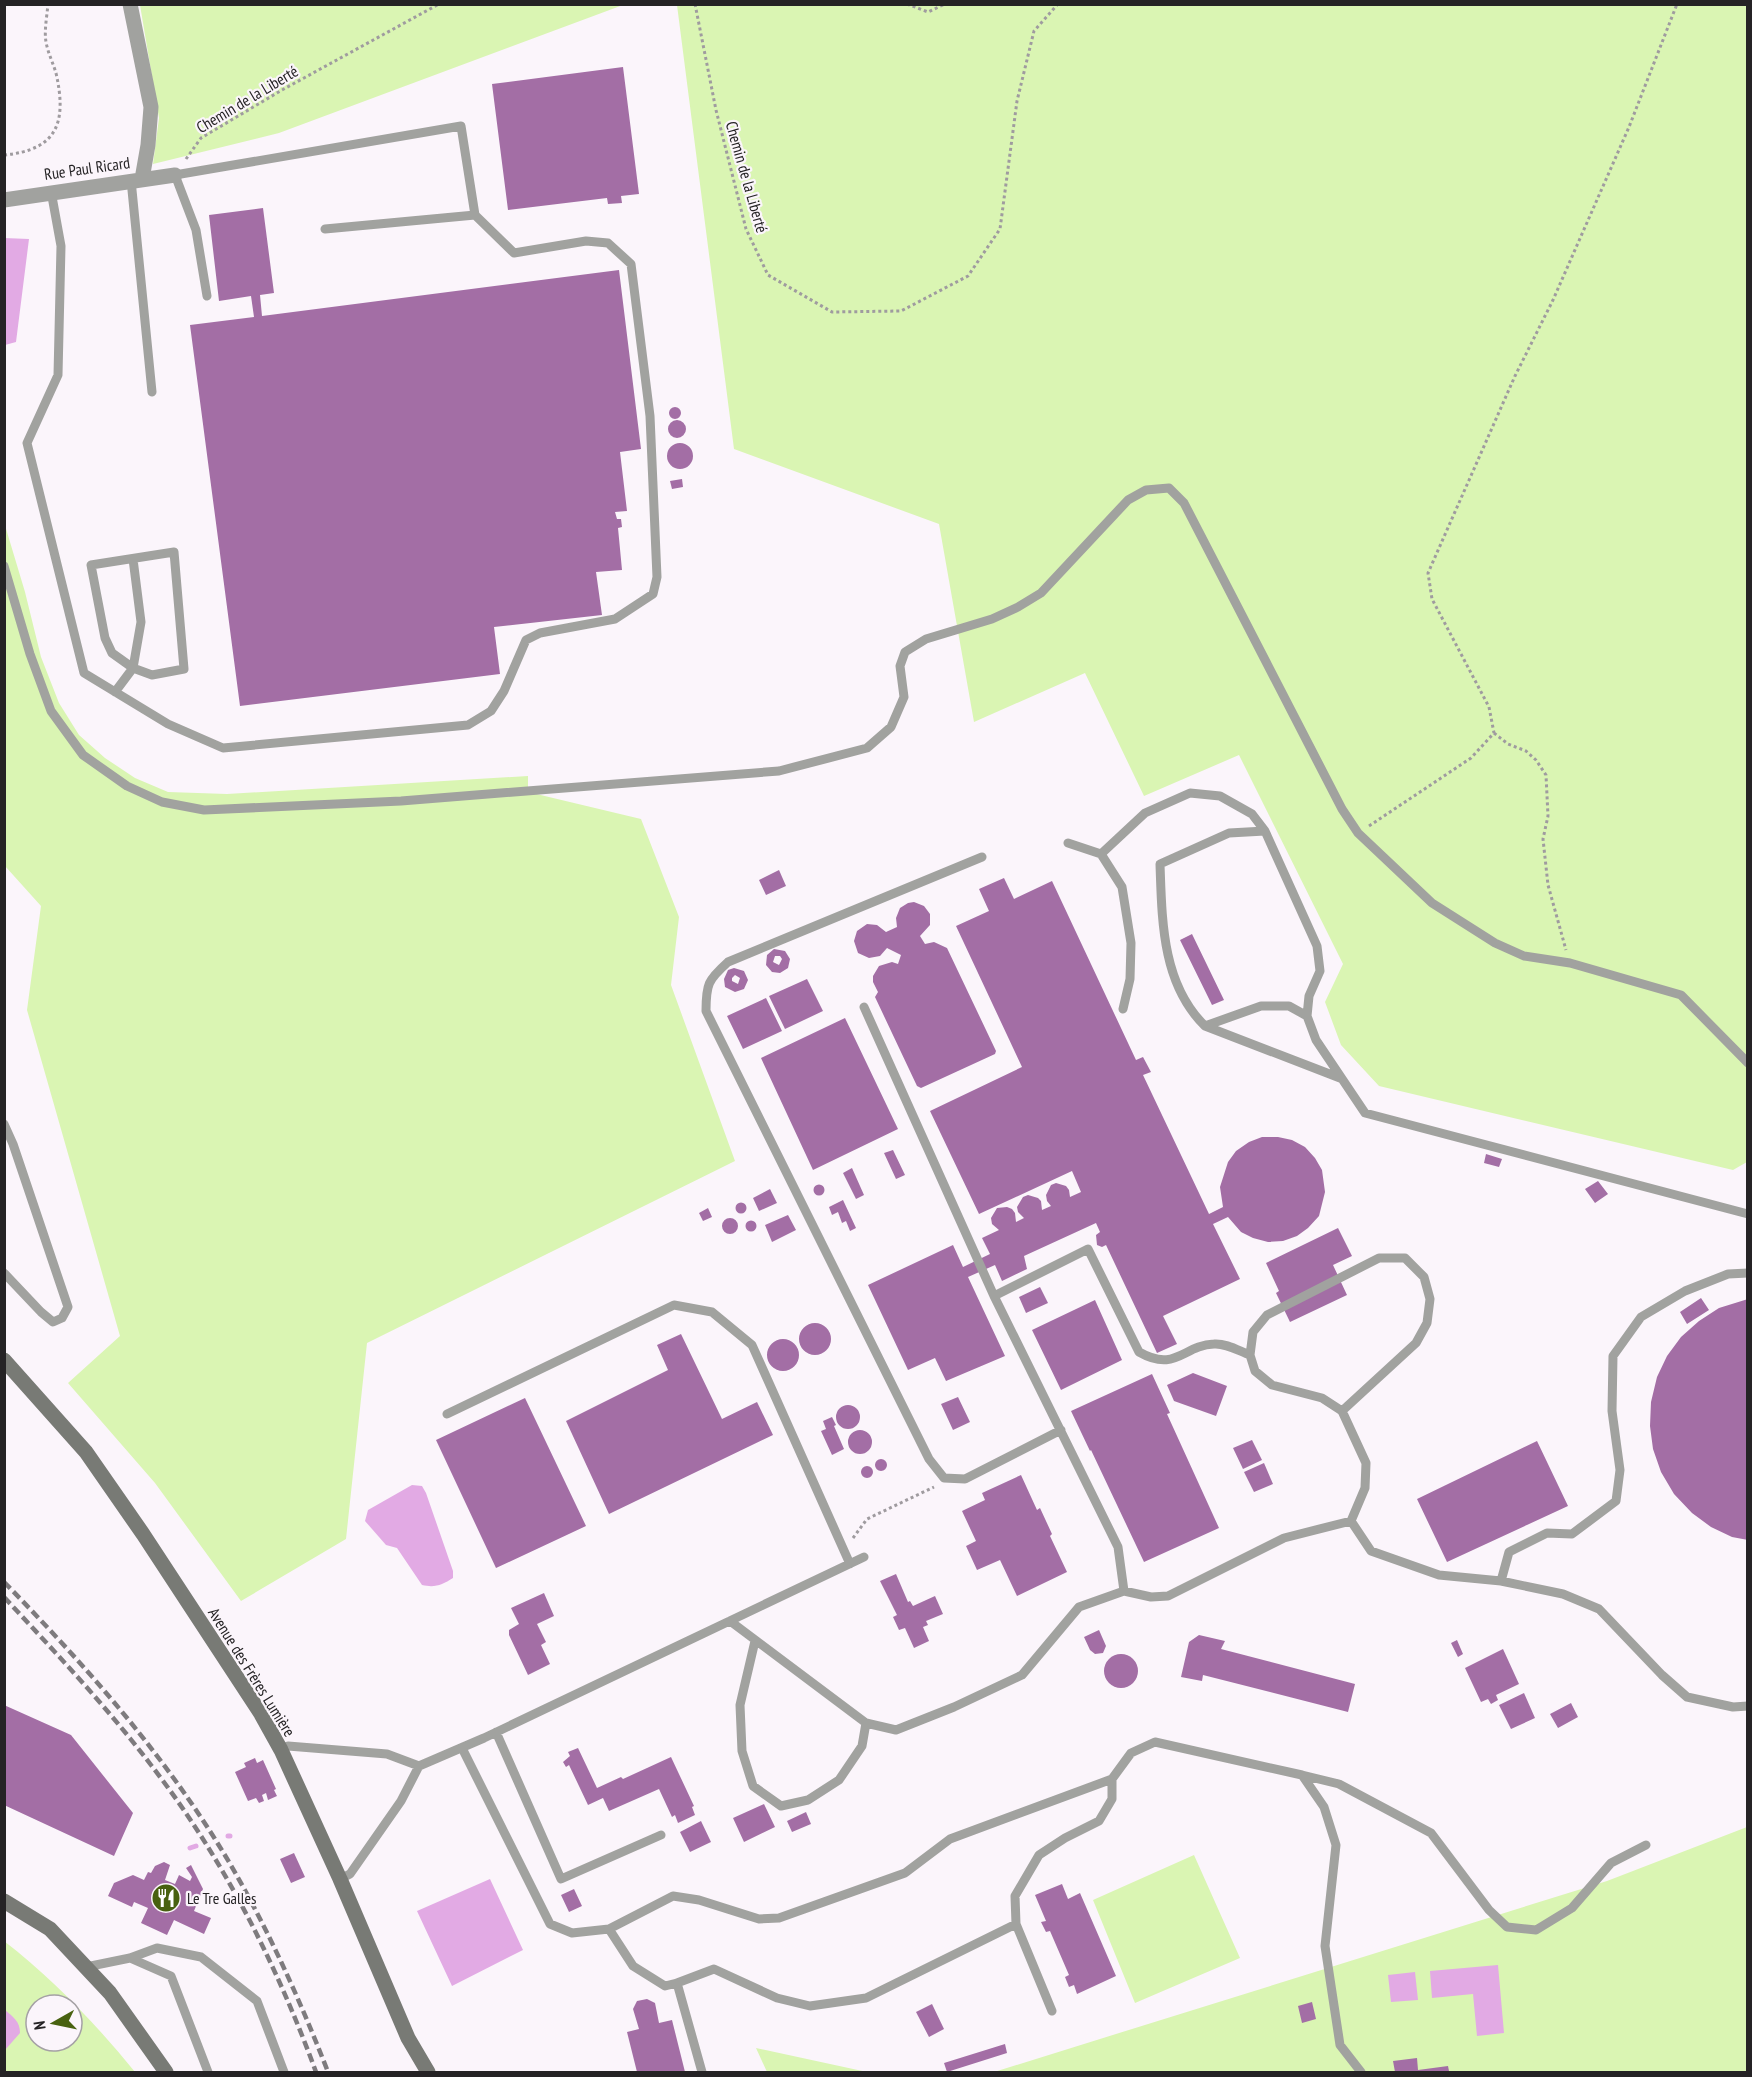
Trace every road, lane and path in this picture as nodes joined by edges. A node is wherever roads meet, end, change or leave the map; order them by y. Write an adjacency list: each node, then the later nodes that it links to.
1 (48, 4): 9 (path)
2 (130, 4): 11 (street)
3 (439, 4): 10 (path, Chemin de la Liberté)
4 (695, 4): 7 (path, Chemin de la Liberté)
5 (908, 4): 6 (path)
6 (945, 4)
7 (1058, 4)
8 (1677, 4): 22 (path)
9 (4, 154)
10 (175, 175): 11 (street, Rue Paul Ricard); 14 (lane); 16 (lane)
11 (136, 180): 12 (street, Rue Paul Ricard); 17 (lane)
12 (51, 192): 13 (street, Rue Paul Ricard); 21 (lane)
13 (4, 200)
14 (475, 215): 15 (lane); 21 (lane)
15 (325, 230)
16 (207, 296)
17 (152, 392)
18 (133, 559): 20 (lane); 20 (lane); 20 (lane)
19 (4, 566): 24 (lane)
20 (133, 668): 21 (lane)
21 (115, 692)
22 (1494, 733): 24 (path); 28 (path)
23 (1265, 831): 26 (lane); 31 (lane); 32 (lane)
24 (1358, 833): 28 (lane)
25 (1068, 843): 26 (lane)
26 (1101, 854): 30 (lane)
27 (982, 856): 45 (lane)
28 (1570, 963): 33 (lane)
29 (864, 1007): 39 (lane)
30 (1123, 1009)
31 (1307, 1016): 32 (lane); 34 (lane)
32 (1205, 1026): 34 (lane)
33 (1748, 1062)
34 (1340, 1078): 36 (lane)
35 (4, 1124): 37 (lane)
36 (1748, 1214)
37 (4, 1273)
38 (1748, 1273): 49 (lane)
39 (994, 1296): 40 (lane); 44 (lane)
40 (1250, 1355): 42 (lane); 42 (lane)
41 (4, 1360): 57 (street, Avenue des Frères Lumière)
42 (1342, 1411): 46 (lane)
43 (447, 1414): 48 (lane)
44 (1060, 1430): 45 (lane); 50 (lane)
45 (944, 1478): 48 (path)
46 (1351, 1521): 49 (lane); 50 (lane)
47 (864, 1557): 48 (lane)
48 (850, 1563): 51 (lane)
49 (1502, 1581): 53 (lane)
50 (1124, 1591): 54 (lane)
51 (730, 1621): 52 (lane); 55 (lane)
52 (755, 1641): 54 (lane); 54 (lane)
53 (1748, 1706)
54 (867, 1724)
55 (496, 1732): 56 (lane); 61 (lane)
56 (462, 1748): 58 (lane); 66 (lane)
57 (281, 1750): 58 (lane); 63 (street, Avenue des Frères Lumière)
58 (419, 1766): 63 (lane)
59 (1302, 1775): 60 (lane); 62 (lane); 76 (lane)
60 (1112, 1779): 65 (lane); 66 (lane)
61 (661, 1835)
62 (1646, 1845)
63 (340, 1879): 71 (street, Avenue des Frères Lumière)
64 (4, 1901): 68 (street)
65 (1016, 1924): 69 (lane); 70 (lane)
66 (609, 1929): 69 (lane)
67 (130, 1958): 68 (lane); 73 (lane); 74 (lane)
68 (86, 1967): 72 (street)
69 (677, 1983): 75 (lane)
70 (1052, 2011)
71 (427, 2072)
72 (166, 2073)
73 (208, 2073)
74 (284, 2073)
75 (702, 2073)
76 (1361, 2073)

